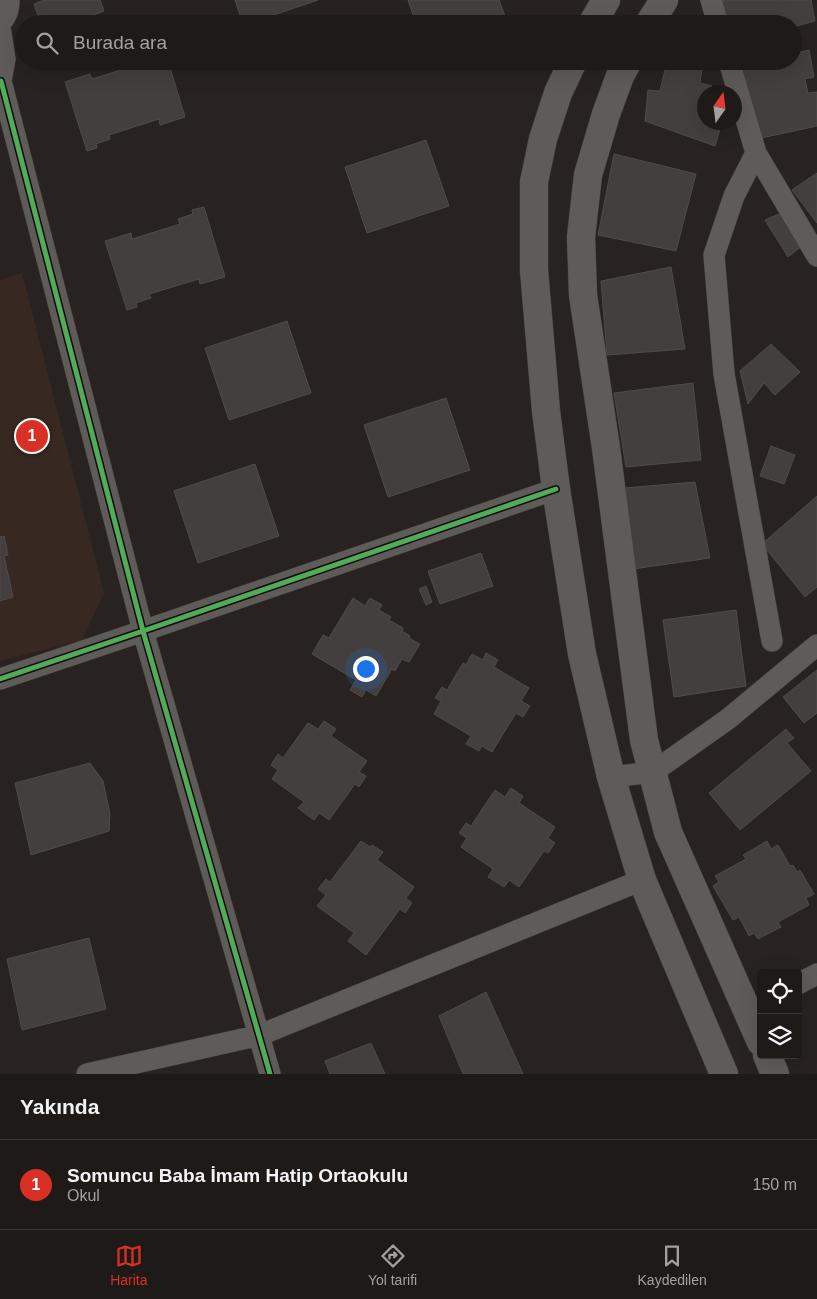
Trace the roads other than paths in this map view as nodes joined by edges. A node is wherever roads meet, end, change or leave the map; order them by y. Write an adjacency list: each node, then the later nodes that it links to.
1 (8, 0): 8 (street)
2 (606, 0): 5 (main road)
3 (664, 0): 6 (main road)
4 (711, 0): 7 (street)
5 (597, 15)
6 (655, 15)
7 (715, 15)
8 (0, 23)
9 (0, 27): 13 (street)
10 (569, 70): 16 (main road)
11 (623, 70): 21 (main road)
12 (732, 70): 14 (street)
13 (1, 80): 17 (street)
14 (756, 153): 15 (street); 18 (street)
15 (817, 256)
16 (556, 489): 17 (street); 22 (main road)
17 (143, 631): 20 (street); 28 (street)
18 (772, 641)
19 (817, 645): 21 (street)
20 (0, 678)
21 (653, 772): 22 (street); 26 (main road)
22 (611, 777): 23 (main road)
23 (642, 880): 28 (street); 32 (main road)
24 (817, 974): 25 (street)
25 (802, 982)
26 (754, 1007): 27 (main road)
27 (757, 1022)
28 (260, 1035): 30 (street); 31 (street)
29 (768, 1059): 33 (main road)
30 (87, 1074)
31 (270, 1074)
32 (724, 1074)
33 (775, 1074)

